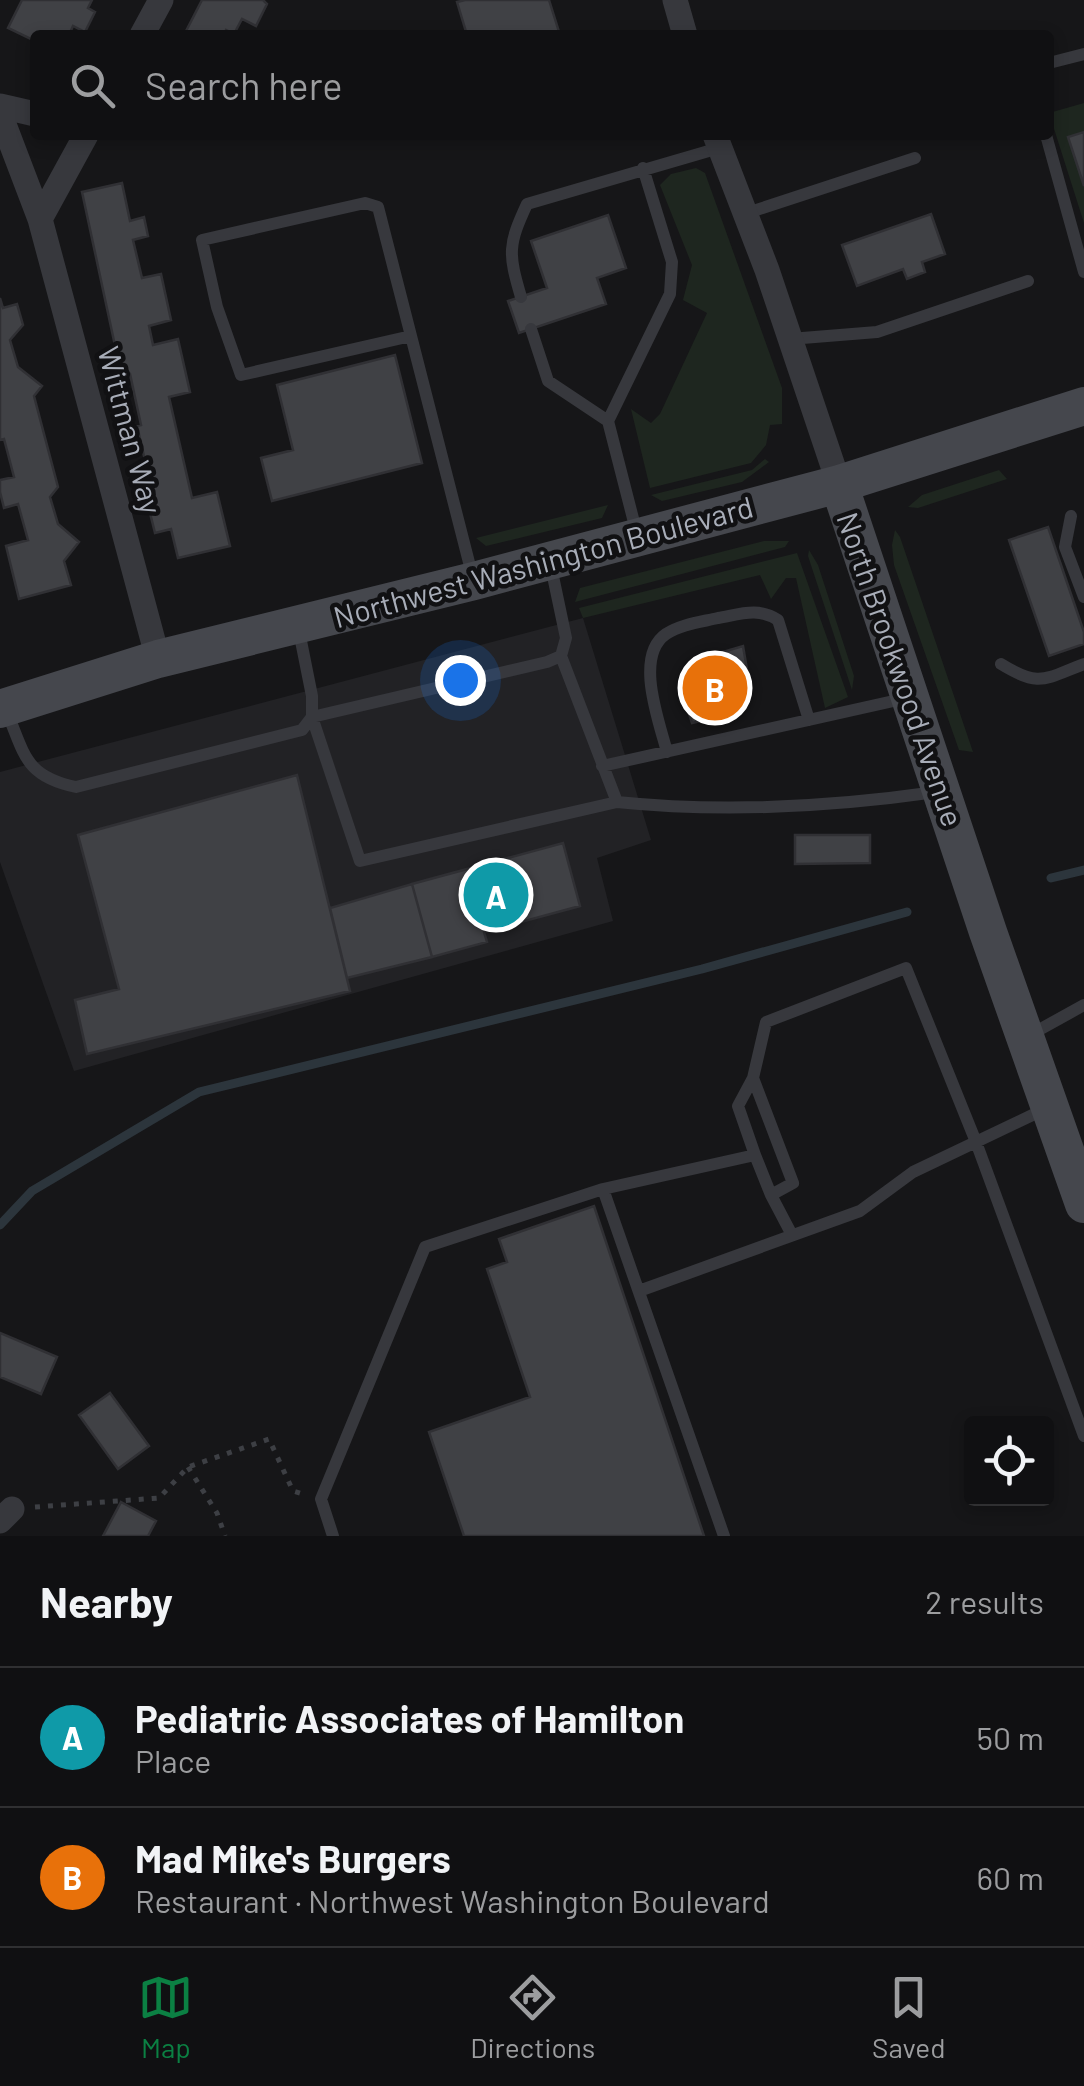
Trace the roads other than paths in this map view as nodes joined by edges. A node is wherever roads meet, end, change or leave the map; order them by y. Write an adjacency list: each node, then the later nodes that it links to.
1 (161, 0): 3 (street)
2 (675, 0): 4 (street)
3 (145, 30)
4 (684, 30)
5 (1084, 54): 6 (lane)
6 (1054, 63)
7 (0, 106): 8 (street)
8 (30, 113)
9 (0, 114): 16 (street, Wittman Way)
10 (83, 140): 16 (street)
11 (1047, 140): 17 (lane)
12 (717, 141): 14 (lane); 15 (street, North Brookwood Avenue)
13 (915, 158): 15 (lane)
14 (643, 168): 19 (lane); 24 (lane)
15 (744, 214): 22 (street, North Brookwood Avenue)
16 (40, 219): 33 (street, Wittman Way)
17 (1084, 272)
18 (1028, 281): 22 (lane)
19 (521, 297)
20 (531, 330): 24 (lane)
21 (411, 336): 21 (lane); 29 (lane)
22 (790, 339): 25 (street, North Brookwood Avenue)
23 (1084, 406): 25 (main road, Northwest Washington Boulevard)
24 (608, 421): 27 (lane)
25 (839, 484): 27 (main road, Northwest Washington Boulevard); 36 (main road, North Brookwood Avenue)
26 (1072, 516): 30 (lane)
27 (638, 536): 28 (main road, Northwest Washington Boulevard)
28 (549, 560): 29 (main road, Northwest Washington Boulevard); 32 (lane)
29 (474, 580): 31 (main road, Northwest Washington Boulevard)
30 (1084, 597)
31 (298, 624): 33 (main road, Northwest Washington Boulevard); 38 (lane)
32 (561, 656): 38 (lane); 41 (lane)
33 (158, 659): 37 (main road, Northwest Washington Boulevard)
34 (1002, 664): 35 (lane)
35 (1084, 664)
36 (910, 698): 39 (lane); 42 (main road, North Brookwood Avenue)
37 (3, 708): 38 (lane)
38 (312, 716): 43 (lane)
39 (809, 720): 40 (lane); 40 (lane)
40 (667, 752): 41 (lane)
41 (602, 766): 43 (lane)
42 (942, 791): 43 (lane); 45 (main road, North Brookwood Avenue)
43 (617, 802)
44 (1084, 1005): 45 (lane)
45 (1026, 1037): 47 (main road, North Brookwood Avenue)
46 (754, 1078): 48 (lane); 49 (lane); 51 (lane)
47 (1051, 1106): 48 (lane); 52 (main road, North Brookwood Avenue)
48 (976, 1142): 53 (lane); 55 (lane)
49 (755, 1155): 50 (lane); 51 (lane)
50 (602, 1189): 54 (lane); 56 (lane)
51 (771, 1196): 53 (lane)
52 (1084, 1204)
53 (792, 1235): 54 (lane)
54 (638, 1292): 57 (lane)
55 (1084, 1436)
56 (333, 1536)
57 (724, 1536)

